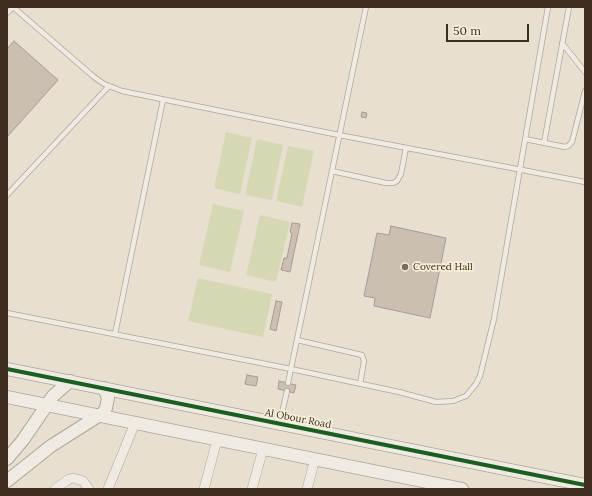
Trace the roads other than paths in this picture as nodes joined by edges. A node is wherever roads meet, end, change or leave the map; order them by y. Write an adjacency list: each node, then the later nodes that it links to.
1 (13, 7): 5 (lane); 8 (lane)
2 (366, 7): 11 (lane)
3 (548, 7): 12 (lane)
4 (569, 7): 6 (lane)
5 (7, 13)
6 (562, 43): 7 (lane); 13 (lane)
7 (585, 72)
8 (109, 86): 10 (lane); 18 (lane)
9 (585, 91): 13 (lane)
10 (163, 100): 11 (lane); 20 (lane)
11 (339, 135): 14 (lane); 16 (lane)
12 (525, 139): 13 (lane); 15 (lane)
13 (544, 143)
14 (406, 148): 15 (lane); 16 (lane)
15 (519, 169): 17 (lane); 26 (lane)
16 (332, 171): 21 (lane)
17 (585, 182)
18 (7, 195)
19 (7, 313): 20 (lane)
20 (114, 334): 23 (lane)
21 (297, 340): 23 (lane); 26 (lane)
22 (7, 368): 24 (street, Al Obour Road)
23 (291, 369): 25 (lane); 26 (lane)
24 (70, 381): 27 (street, Al Obour Road); 30 (street)
25 (288, 383)
26 (360, 384)
27 (104, 388): 31 (street); 33 (street, Al Obour Road)
28 (287, 391): 33 (lane)
29 (7, 397): 30 (street)
30 (46, 405): 31 (street); 36 (street)
31 (99, 416): 32 (street); 38 (street)
32 (135, 423): 34 (street); 43 (street)
33 (280, 424): 39 (street, Al Obour Road)
34 (218, 440): 35 (street); 44 (street)
35 (263, 449): 37 (street); 45 (street)
36 (7, 459)
37 (315, 459): 40 (street); 46 (street)
38 (7, 481)
39 (585, 485)
40 (431, 486): 47 (street)
41 (55, 489): 42 (street)
42 (89, 489)
43 (108, 489)
44 (204, 489)
45 (252, 489)
46 (307, 489)
47 (462, 489)

